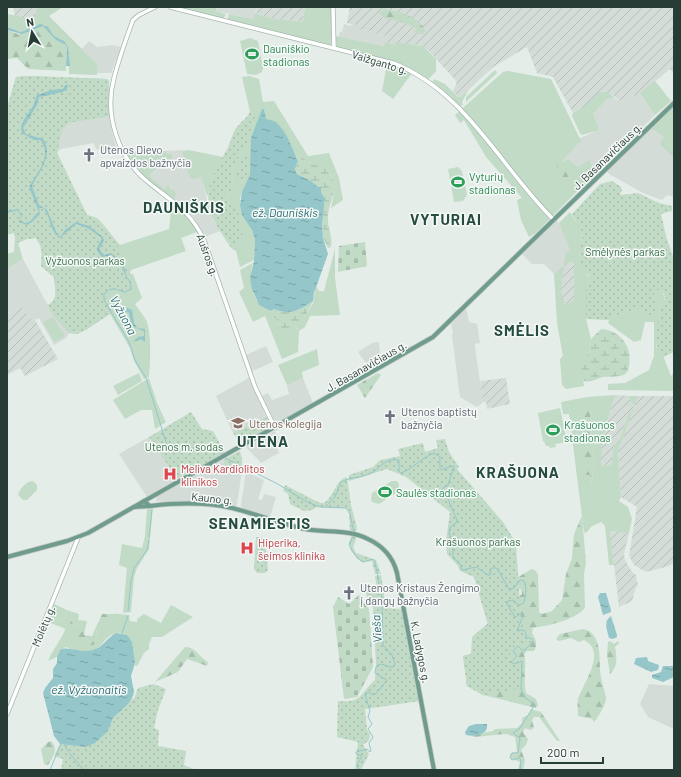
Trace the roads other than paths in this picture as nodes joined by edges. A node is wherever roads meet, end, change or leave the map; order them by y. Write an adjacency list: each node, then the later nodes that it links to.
1 (155, 7): 7 (street, Aušros g.)
2 (170, 7): 4 (street, Vaižganto g.)
3 (333, 7): 4 (street)
4 (334, 48): 6 (street, Vaižganto g.)
5 (674, 103): 6 (main road, J. Basanavičiaus g.)
6 (554, 220): 7 (main road, J. Basanavičiaus g.)
7 (275, 428): 8 (main road, J. Basanavičiaus g.)
8 (156, 494): 9 (main road, J. Basanavičiaus g.); 10 (main road)
9 (145, 500): 11 (main road); 12 (main road, J. Basanavičiaus g.)
10 (160, 505): 11 (main road, Kauno g.); 13 (main road, Kauno g.)
11 (152, 506): 12 (main road, Kauno g.)
12 (134, 507): 14 (main road, J. Basanavičiaus g.)
13 (262, 516): 17 (main road, K. Ladygos g.)
14 (78, 538): 15 (main road, J. Basanavičiaus g.); 16 (street, Molėtų g.)
15 (7, 557)
16 (7, 714)
17 (434, 770)

